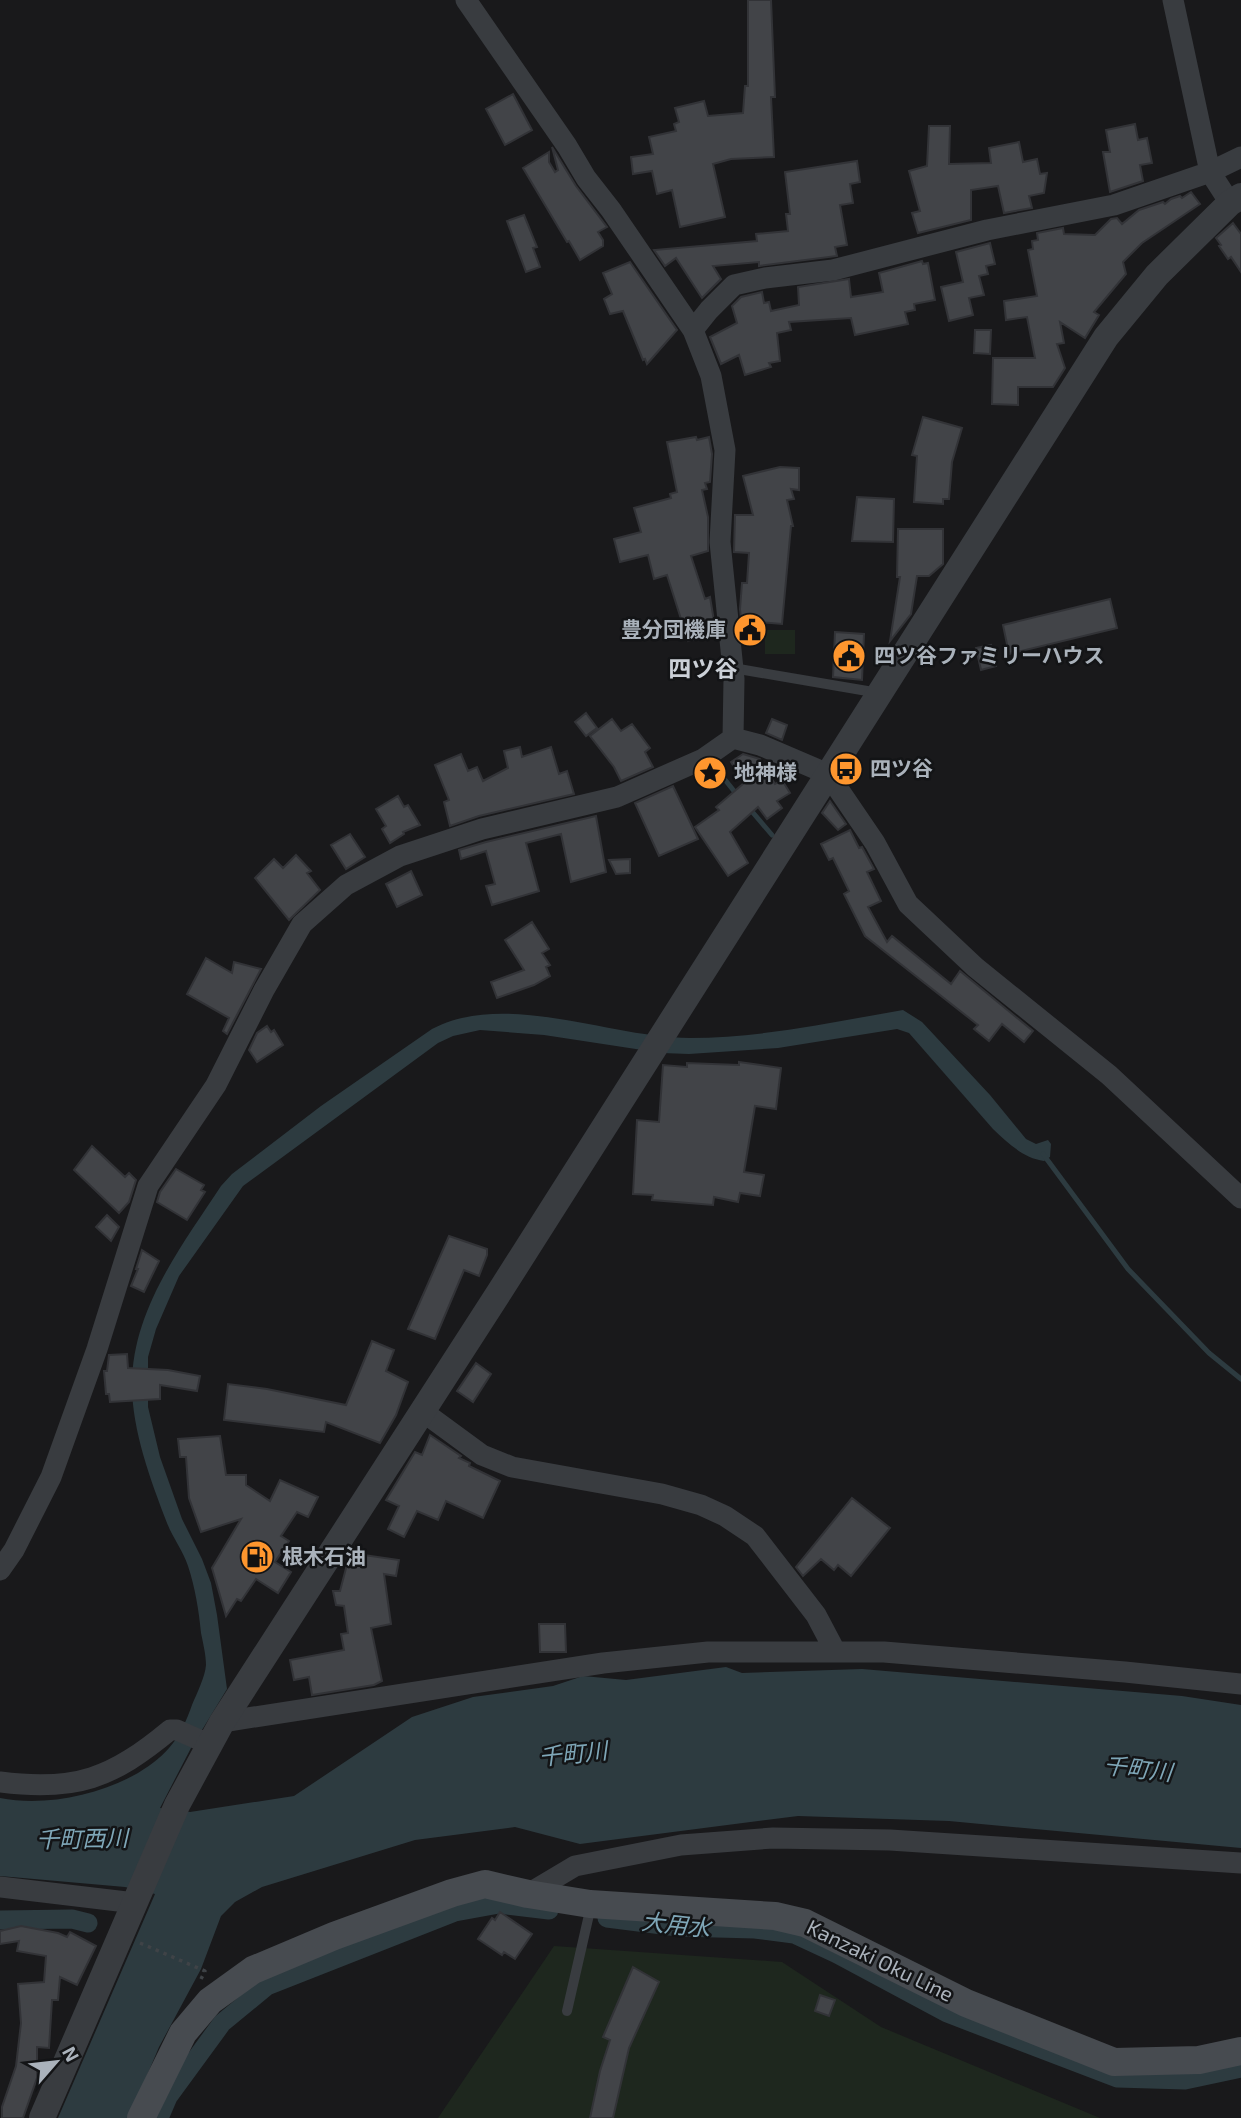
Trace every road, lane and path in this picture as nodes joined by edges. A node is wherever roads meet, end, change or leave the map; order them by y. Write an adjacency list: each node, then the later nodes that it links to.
1 (466, 0): 6 (street)
2 (1173, 0): 4 (street)
3 (1241, 157): 4 (street)
4 (1210, 172): 5 (street); 6 (street)
5 (1235, 200): 8 (street)
6 (693, 330): 7 (street)
7 (733, 668): 8 (lane); 9 (street)
8 (880, 693): 10 (street)
9 (733, 738): 10 (street); 13 (street)
10 (828, 774): 11 (street); 12 (street)
11 (1241, 1198)
12 (422, 1411): 14 (street); 16 (street)
13 (0, 1570)
14 (835, 1651): 15 (street); 16 (street)
15 (1241, 1684)
16 (212, 1736): 17 (street); 21 (street)
17 (0, 1783)
18 (1241, 1863): 20 (street)
19 (0, 1887): 21 (street)
20 (528, 1894): 22 (main road, Kanzaki Oku Line); 28 (main road, Kanzaki Oku Line)
21 (137, 1897): 27 (street)
22 (589, 1912): 25 (lane); 26 (main road, Kanzaki Oku Line)
23 (129, 1938): 24 (path)
24 (201, 1969)
25 (567, 2011)
26 (1241, 2050)
27 (42, 2118)
28 (141, 2118)

